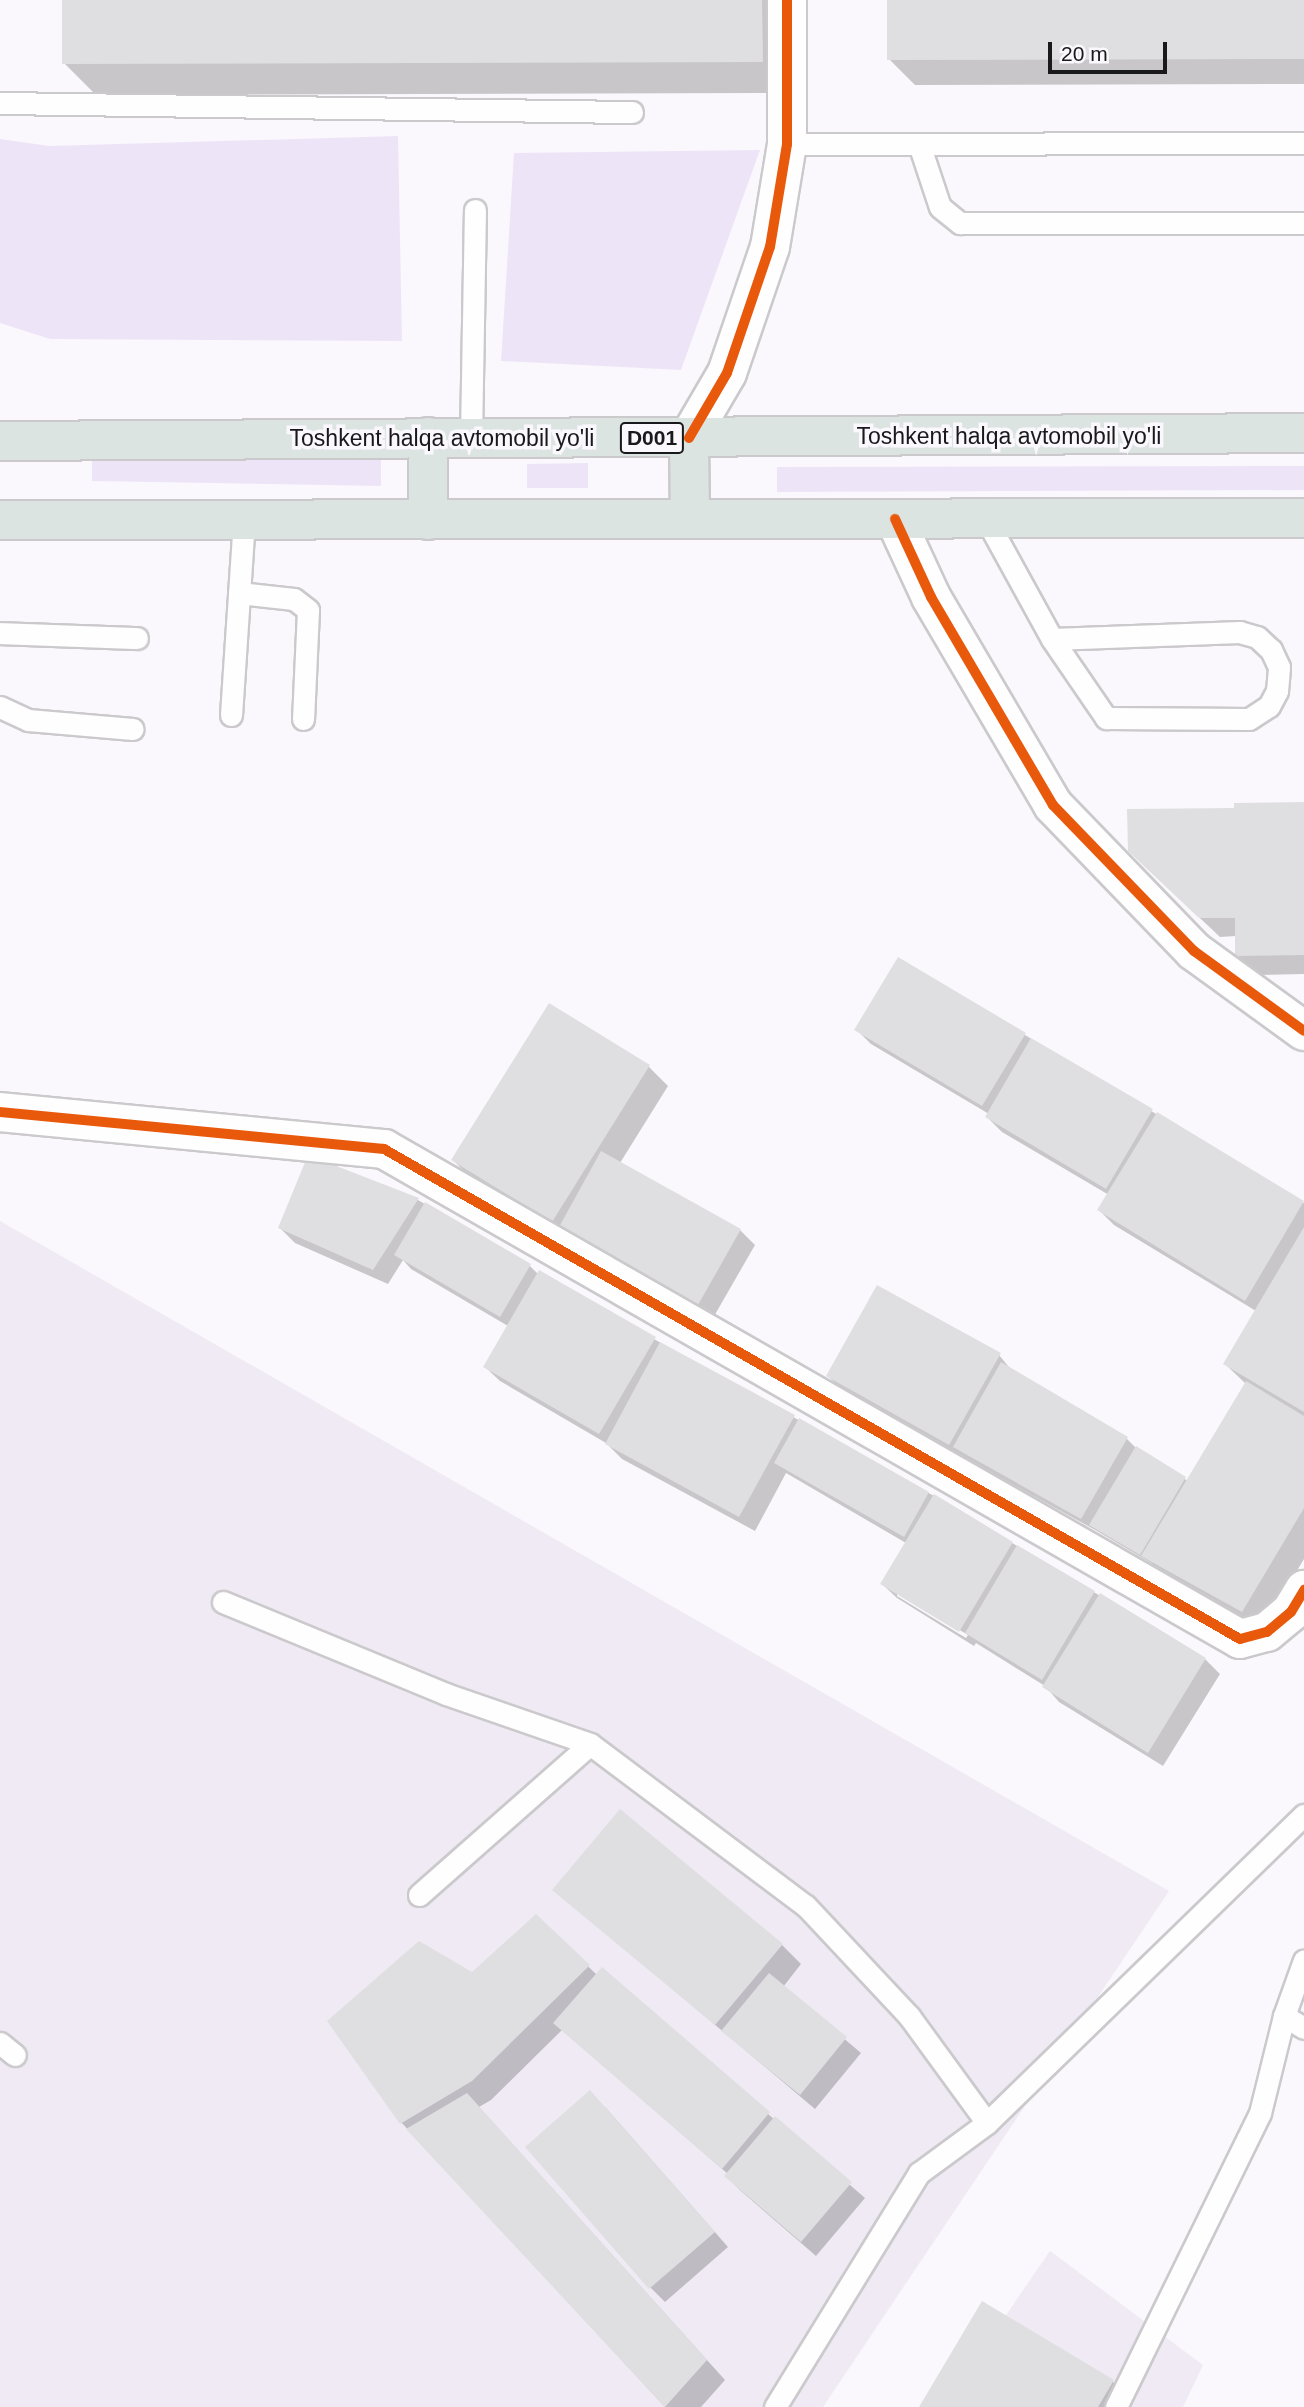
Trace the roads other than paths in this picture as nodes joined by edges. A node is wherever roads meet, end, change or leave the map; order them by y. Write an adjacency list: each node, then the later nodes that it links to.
1 (787, 0): 5 (street)
2 (0, 103): 3 (lane)
3 (632, 112)
4 (1304, 143): 6 (lane)
5 (787, 144): 6 (lane); 12 (street)
6 (919, 144): 8 (lane)
7 (475, 210): 11 (lane)
8 (1304, 223)
9 (1304, 433): 12 (highway, Toshkent halqa avtomobil yo'li / D001)
10 (428, 437): 11 (highway, Toshkent halqa avtomobil yo'li / D001); 13 (highway, Toshkent halqa avtomobil yo'li / D001); 20 (highway)
11 (471, 437): 12 (highway, Toshkent halqa avtomobil yo'li / D001)
12 (689, 438): 15 (highway)
13 (0, 441)
14 (1304, 518): 17 (highway)
15 (690, 519): 16 (highway); 20 (highway)
16 (894, 519): 17 (highway); 29 (street)
17 (986, 519): 24 (lane)
18 (0, 520): 19 (highway)
19 (244, 520): 20 (highway); 21 (lane)
20 (428, 520)
21 (239, 593): 26 (lane); 27 (lane)
22 (0, 633): 23 (lane)
23 (137, 638)
24 (1052, 639): 24 (lane)
25 (0, 707): 28 (lane)
26 (231, 715)
27 (303, 719)
28 (133, 729)
29 (1304, 1031)
30 (0, 1112): 31 (street)
31 (1304, 1590)
32 (223, 1602): 33 (lane)
33 (590, 1744): 35 (lane); 39 (lane)
34 (1304, 1815): 39 (lane)
35 (419, 1895)
36 (1304, 1961): 37 (lane)
37 (1284, 2016): 38 (lane); 41 (lane)
38 (1304, 2028)
39 (986, 2123): 40 (lane)
40 (775, 2407)
41 (1116, 2407)

